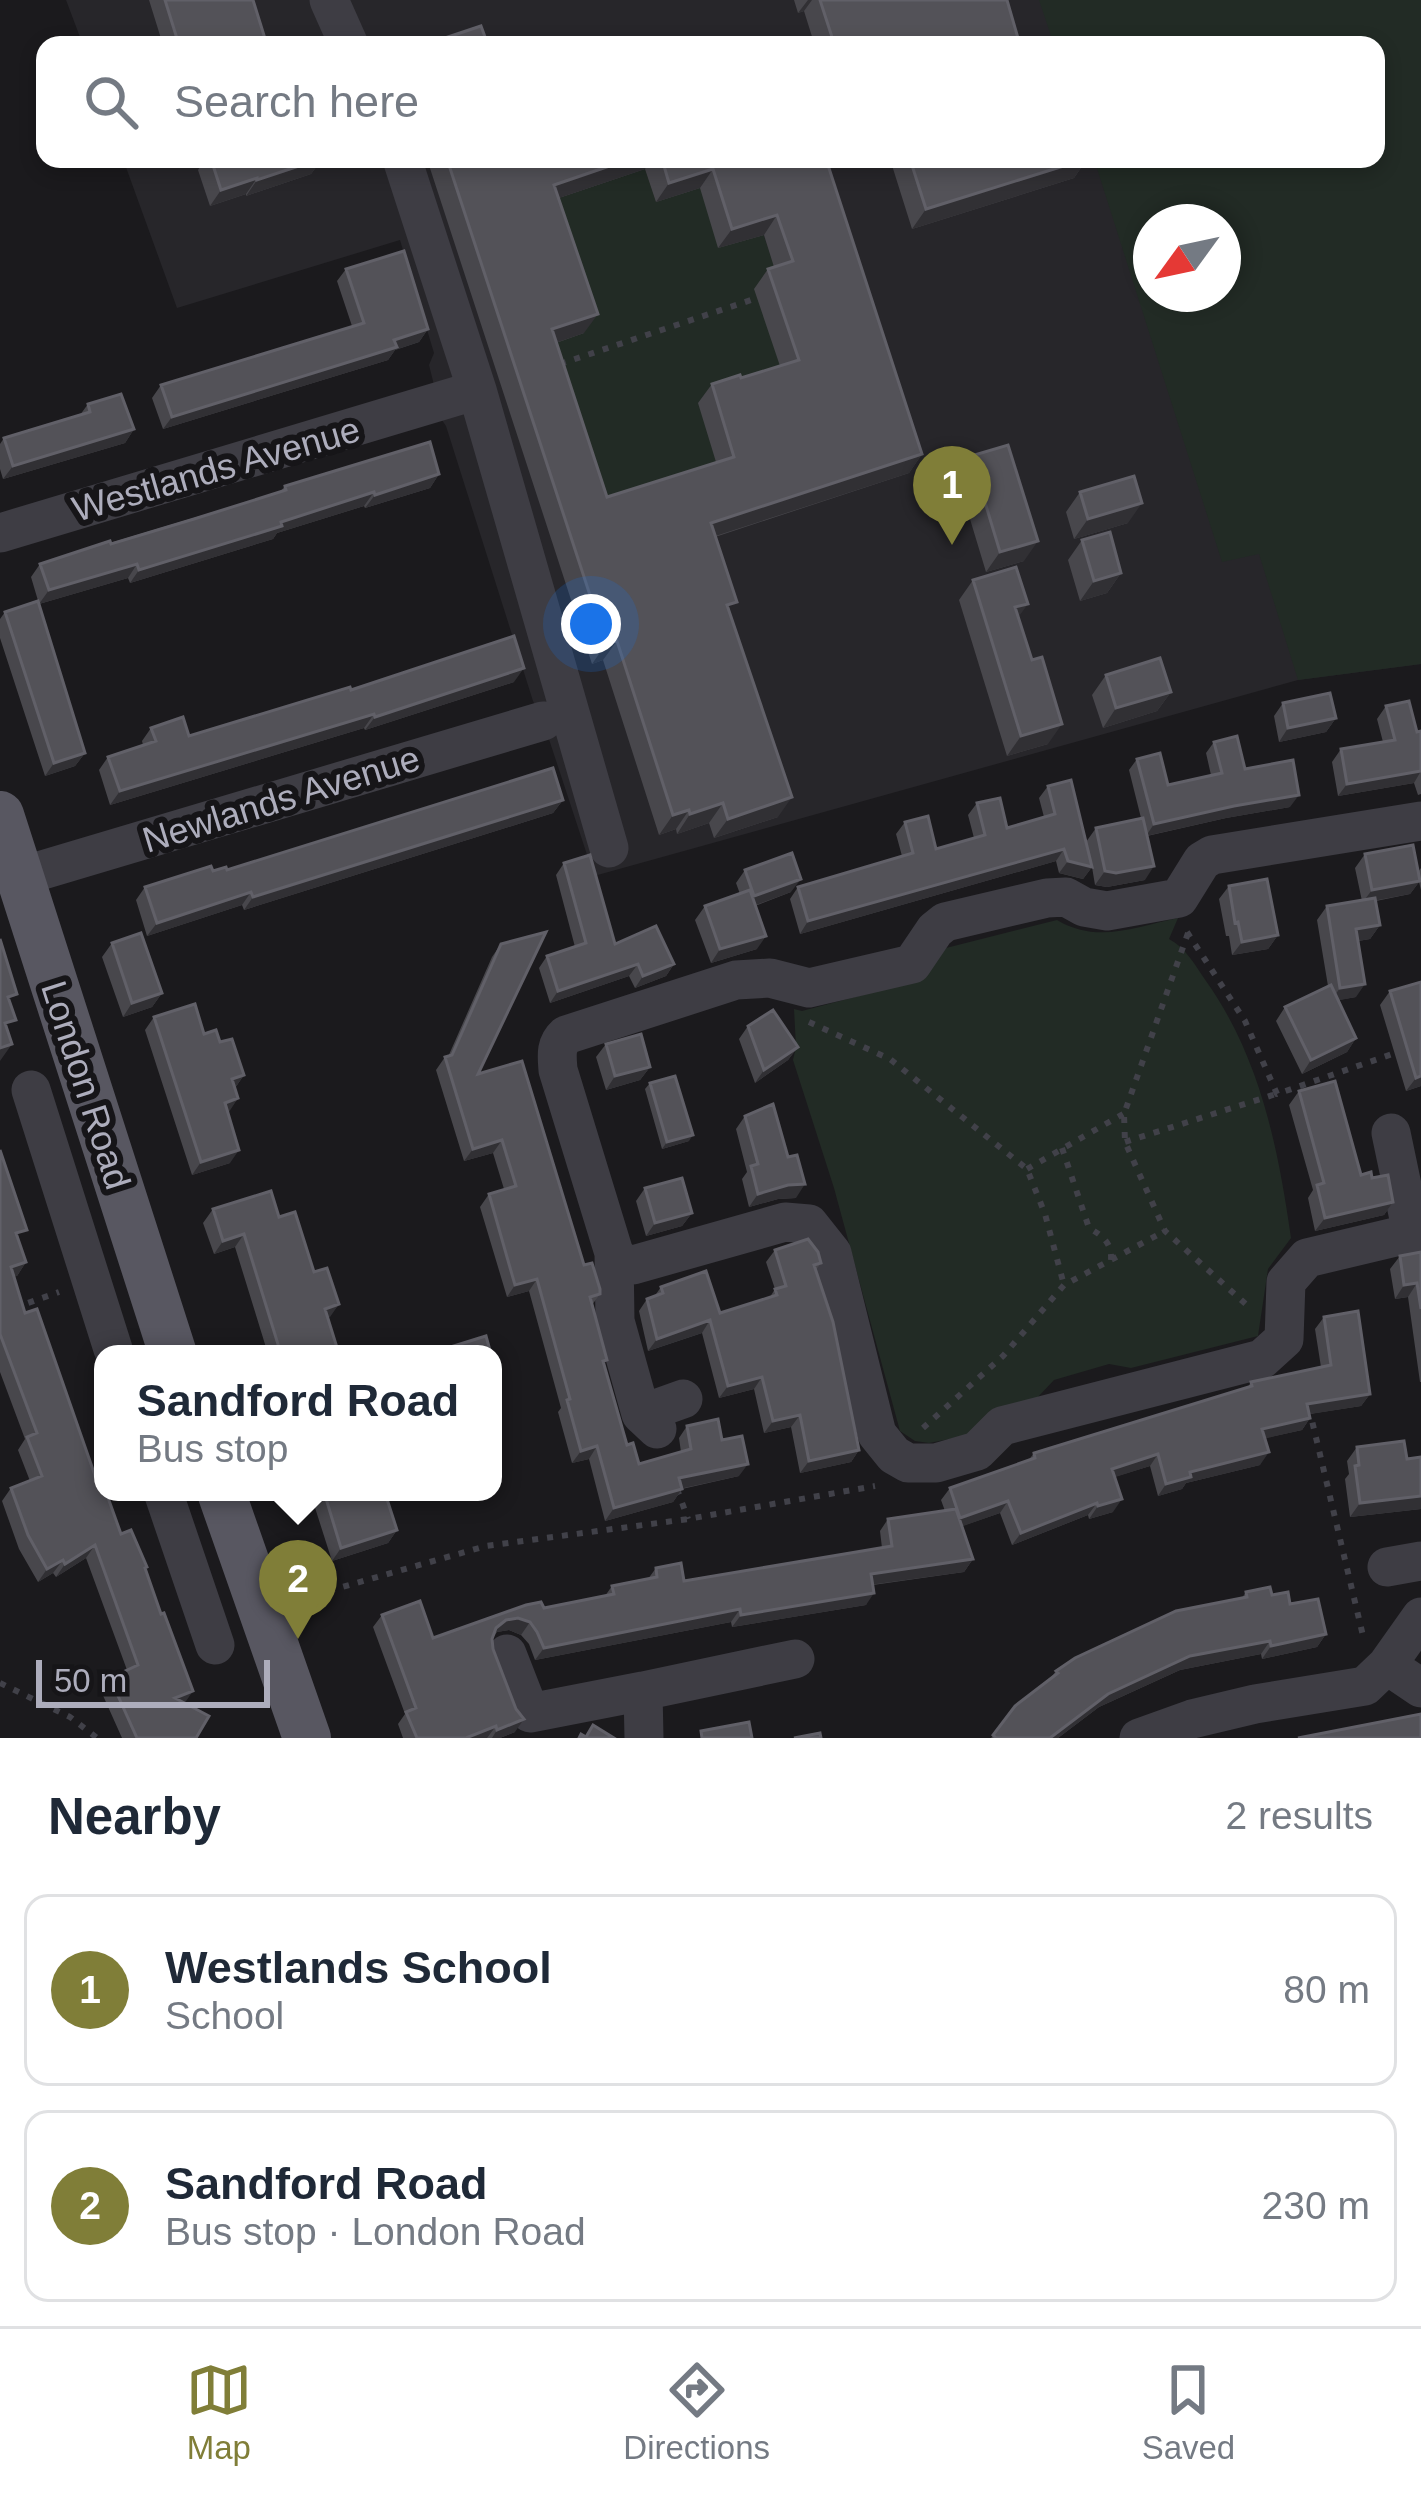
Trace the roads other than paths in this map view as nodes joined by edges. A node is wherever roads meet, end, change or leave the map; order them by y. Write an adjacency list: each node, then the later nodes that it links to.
1 (329, 0): 2 (street)
2 (345, 36)
3 (405, 168): 4 (street)
4 (477, 390): 5 (street, Westlands Avenue); 9 (street)
5 (0, 533)
6 (543, 721): 10 (street, Newlands Avenue)
7 (0, 815): 10 (main road, London Road)
8 (1421, 820): 14 (street)
9 (609, 848)
10 (14, 888): 15 (main road, London Road)
11 (31, 1090): 16 (street)
12 (1391, 1133): 13 (street)
13 (1417, 1234): 14 (street)
14 (614, 1253): 17 (street)
15 (169, 1344)
16 (112, 1345)
17 (683, 1399)
18 (166, 1501): 21 (street)
19 (224, 1501): 27 (main road)
20 (1421, 1617): 24 (street)
21 (215, 1645)
22 (507, 1654): 26 (street)
23 (795, 1659): 26 (street)
24 (1376, 1675): 25 (street); 29 (street)
25 (1421, 1688)
26 (644, 1691): 28 (street)
27 (307, 1738)
28 (644, 1738)
29 (1139, 1738)

